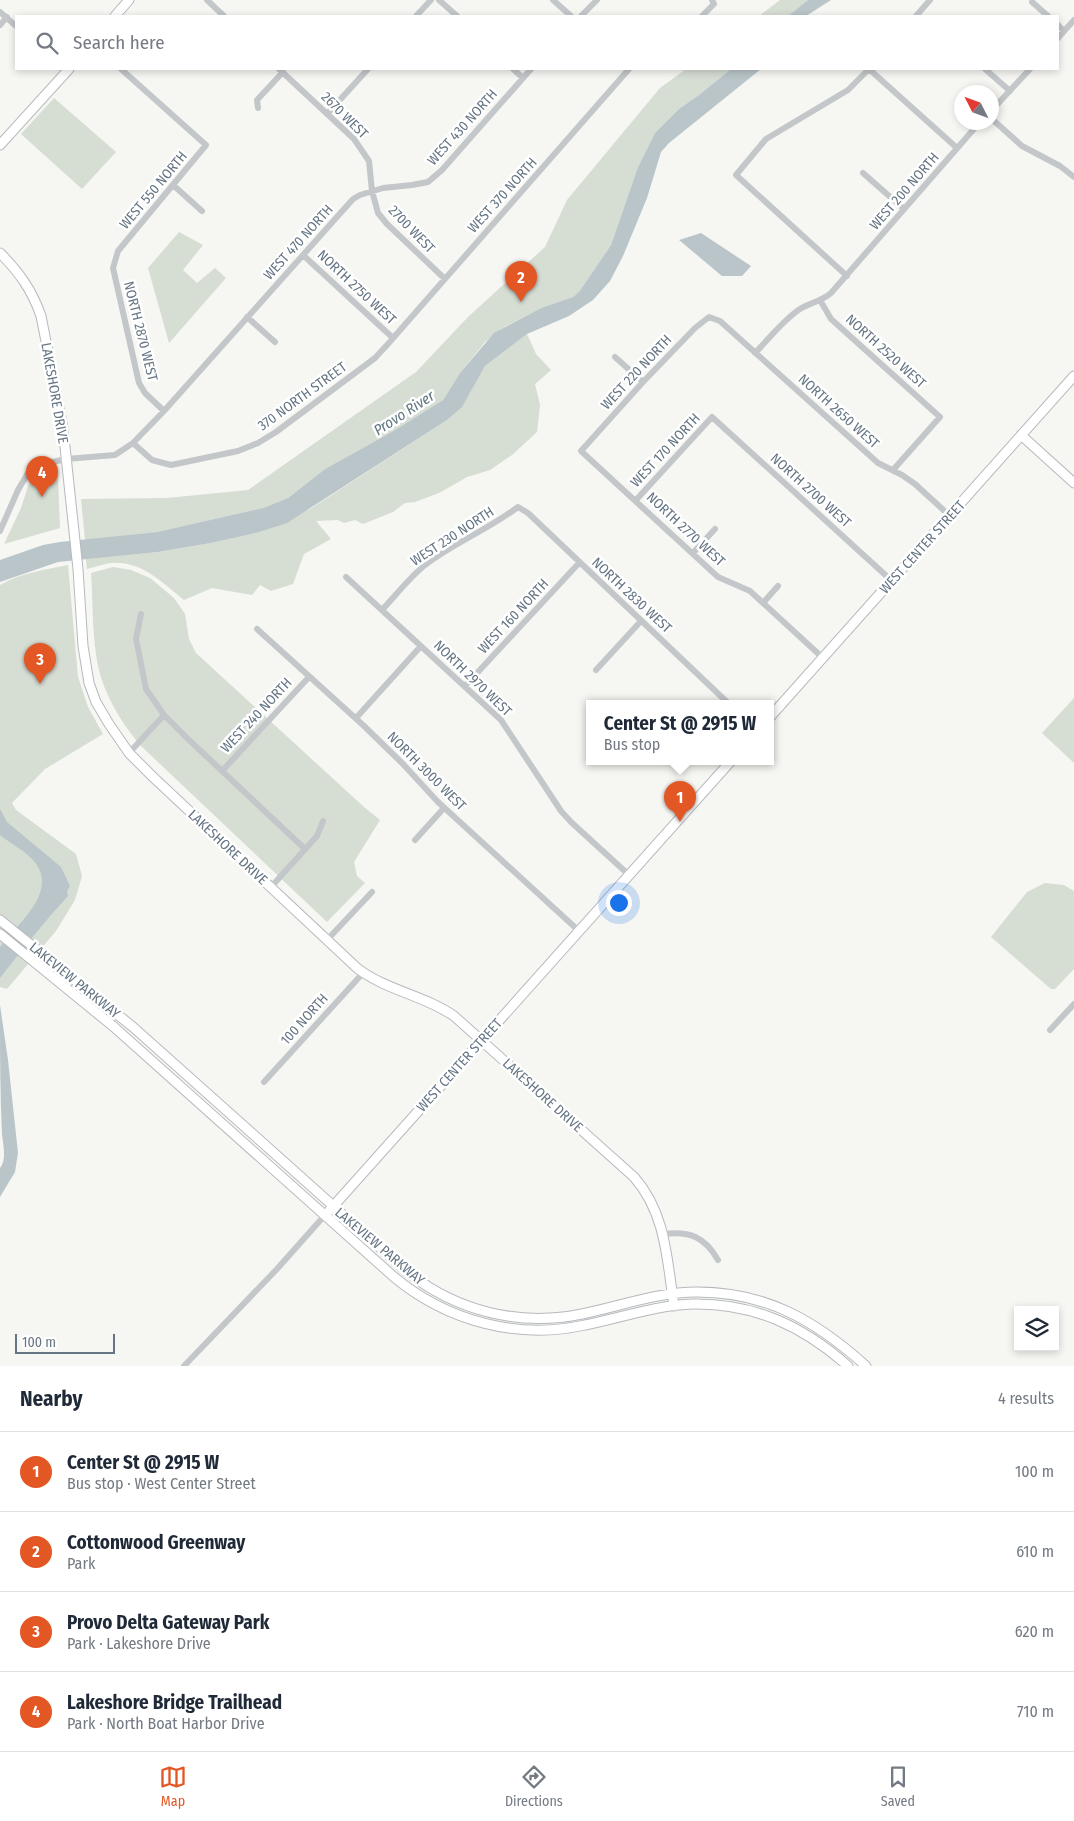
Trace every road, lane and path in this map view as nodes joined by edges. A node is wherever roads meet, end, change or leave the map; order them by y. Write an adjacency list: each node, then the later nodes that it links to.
1 (129, 0): 11 (street)
2 (207, 0): 12 (street)
3 (431, 0): 13 (street)
4 (439, 0): 14 (street)
5 (553, 0): 15 (street)
6 (597, 0): 16 (street)
7 (930, 0): 18 (street)
8 (713, 2): 17 (street)
9 (1032, 2): 19 (street)
10 (0, 12): 20 (street)
11 (116, 15)
12 (223, 15)
13 (417, 15)
14 (456, 15)
15 (570, 15)
16 (582, 15)
17 (703, 15)
18 (921, 15)
19 (1047, 15)
20 (7, 17): 22 (street); 23 (street)
21 (1074, 20): 25 (street)
22 (0, 25)
23 (15, 25)
24 (1059, 26): 25 (street)
25 (1064, 31): 26 (street)
26 (1059, 37)
27 (66, 70): 45 (street)
28 (122, 70): 49 (street, WEST 550 NORTH)
29 (281, 70): 41 (street); 42 (street, 2670 WEST)
30 (367, 70): 42 (street)
31 (514, 70): 38 (street)
32 (530, 70): 38 (street, WEST 430 NORTH)
33 (628, 70): 57 (street, WEST 370 NORTH)
34 (868, 70): 56 (street)
35 (870, 70): 46 (street)
36 (986, 70): 39 (street)
37 (1029, 70): 39 (street)
38 (523, 78): 50 (street, WEST 430 NORTH)
39 (1010, 91): 40 (street)
40 (999, 103)
41 (258, 108)
42 (327, 114): 50 (street, 2670 WEST)
43 (999, 125): 48 (street)
44 (973, 130): 46 (street, WEST 200 NORTH)
45 (0, 145)
46 (958, 148): 51 (street, WEST 200 NORTH)
47 (862, 173): 51 (street)
48 (1074, 177)
49 (173, 185): 52 (street); 53 (street, WEST 550 NORTH)
50 (372, 191): 55 (street, WEST 470 NORTH); 57 (street, 2700 WEST)
51 (904, 209): 56 (street, WEST 200 NORTH)
52 (202, 211)
53 (118, 251): 67 (street, NORTH 2870 WEST)
54 (0, 253): 72 (street, LAKESHORE DRIVE)
55 (303, 255): 59 (street, WEST 470 NORTH); 61 (street, NORTH 2750 WEST)
56 (847, 276): 58 (street, WEST 200 NORTH)
57 (445, 278): 61 (street, WEST 370 NORTH)
58 (820, 300): 63 (street, WEST 200 NORTH); 73 (street, NORTH 2520 WEST)
59 (247, 317): 62 (street); 67 (street, WEST 470 NORTH)
60 (714, 318): 63 (street, NORTH 2650 WEST); 66 (street, WEST 220 NORTH)
61 (393, 338): 70 (street, 370 NORTH STREET)
62 (275, 342)
63 (756, 353): 73 (street, NORTH 2650 WEST)
64 (615, 357): 66 (street)
65 (1074, 376): 69 (street, WEST CENTER STREET)
66 (642, 382): 71 (street, WEST 220 NORTH)
67 (164, 410): 70 (street, WEST 470 NORTH)
68 (712, 417): 75 (street, WEST 170 NORTH); 83 (street, NORTH 2700 WEST)
69 (1021, 435): 74 (street); 77 (street, WEST CENTER STREET)
70 (133, 443): 72 (street)
71 (581, 451): 75 (street, NORTH 2770 WEST)
72 (66, 459): 79 (street); 99 (street, LAKESHORE DRIVE)
73 (893, 470): 77 (street, NORTH 2650 WEST)
74 (1074, 483)
75 (636, 500): 80 (street, NORTH 2770 WEST)
76 (518, 507): 81 (street, NORTH 2830 WEST); 86 (street, WEST 230 NORTH)
77 (950, 516): 83 (street, WEST CENTER STREET)
78 (714, 529): 80 (street)
79 (0, 531)
80 (693, 553): 85 (street, NORTH 2770 WEST)
81 (579, 563): 88 (street, NORTH 2830 WEST); 94 (street, WEST 160 NORTH)
82 (346, 577): 86 (street, NORTH 2970 WEST)
83 (892, 581): 91 (street, WEST CENTER STREET)
84 (778, 586): 85 (street)
85 (763, 603): 91 (street, NORTH 2770 WEST)
86 (382, 610): 90 (street, NORTH 2970 WEST)
87 (141, 614): 97 (street)
88 (642, 621): 92 (street); 95 (street, NORTH 2830 WEST)
89 (257, 630): 93 (street, NORTH 3000 WEST)
90 (421, 646): 94 (street, NORTH 2970 WEST); 98 (street)
91 (823, 658): 96 (street, WEST CENTER STREET)
92 (596, 670)
93 (309, 677): 98 (street, NORTH 3000 WEST); 101 (street, WEST 240 NORTH)
94 (465, 686): 106 (street, NORTH 2970 WEST)
95 (725, 700)
96 (774, 713)
97 (164, 714): 99 (street); 101 (street)
98 (356, 718): 102 (street, NORTH 3000 WEST)
99 (130, 752): 107 (street, LAKESHORE DRIVE)
100 (727, 765): 106 (street, WEST CENTER STREET)
101 (222, 771): 105 (street)
102 (444, 808): 104 (street); 110 (street, NORTH 3000 WEST)
103 (323, 821): 105 (street)
104 (415, 840)
105 (305, 849): 107 (street)
106 (629, 875): 110 (street, WEST CENTER STREET)
107 (271, 887): 112 (street, LAKESHORE DRIVE)
108 (372, 892): 112 (street)
109 (0, 920): 118 (street, LAKEVIEW PARKWAY)
110 (579, 931): 116 (street, WEST CENTER STREET)
111 (0, 934): 119 (street, LAKEVIEW PARKWAY)
112 (327, 940): 113 (street, LAKESHORE DRIVE)
113 (363, 973): 116 (street, LAKESHORE DRIVE); 117 (street, 100 NORTH)
114 (1074, 1004): 115 (street)
115 (1050, 1030)
116 (482, 1040): 118 (street, WEST CENTER STREET); 120 (street, LAKESHORE DRIVE)
117 (264, 1082)
118 (333, 1206): 119 (street, WEST CENTER STREET); 122 (street, LAKEVIEW PARKWAY)
119 (325, 1215): 123 (street, LAKEVIEW PARKWAY); 124 (street, WEST CENTER STREET)
120 (664, 1234): 121 (street); 122 (street, LAKESHORE DRIVE)
121 (718, 1260)
122 (672, 1294): 123 (street, LAKESHORE DRIVE); 126 (street, LAKEVIEW PARKWAY)
123 (674, 1306): 125 (street, LAKEVIEW PARKWAY)
124 (184, 1366)
125 (848, 1366)
126 (866, 1366)

